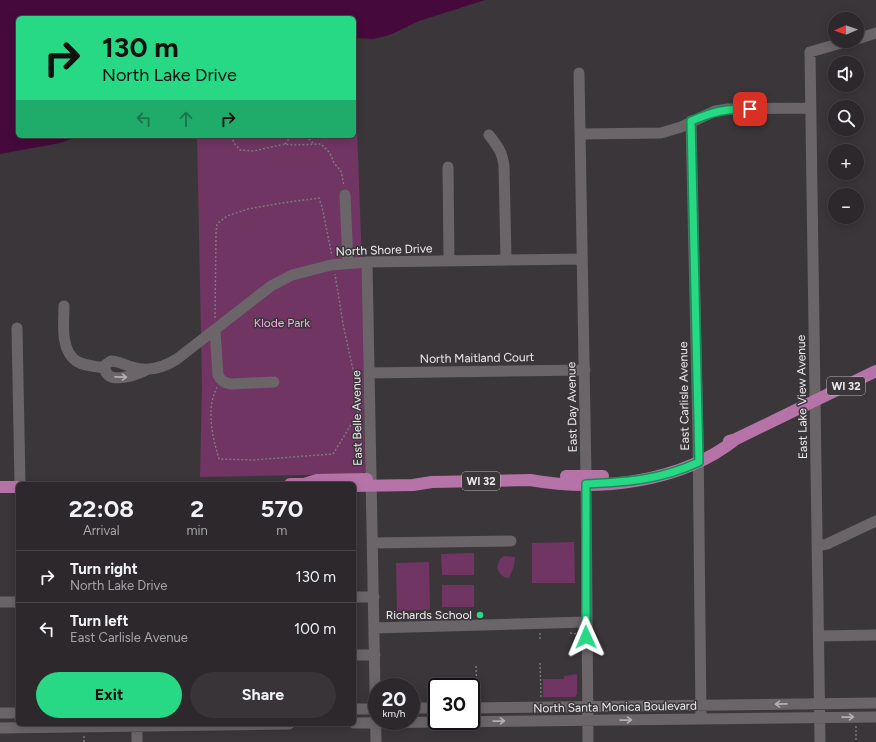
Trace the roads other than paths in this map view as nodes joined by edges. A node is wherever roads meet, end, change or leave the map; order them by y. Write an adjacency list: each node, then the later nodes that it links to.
1 (876, 33): 2 (street)
2 (864, 37)
3 (828, 47): 5 (street, East Lake View Avenue)
4 (580, 72): 7 (street, East Day Avenue)
5 (811, 108): 6 (street); 25 (street, East Lake View Avenue)
6 (691, 121): 7 (street); 26 (street, East Carlisle Avenue)
7 (581, 134): 12 (street, East Day Avenue)
8 (489, 136): 11 (street)
9 (448, 167): 13 (street)
10 (345, 196): 15 (street)
11 (506, 259): 12 (street, North Shore Drive); 13 (street, North Shore Drive)
12 (582, 259): 21 (street, East Day Avenue)
13 (449, 260): 14 (street, North Shore Drive)
14 (367, 262): 15 (street, North Shore Drive); 23 (street, East Belle Avenue)
15 (348, 263): 18 (street, North Shore Drive)
16 (64, 306): 19 (street)
17 (17, 328): 28 (street)
18 (215, 330): 20 (street, North Shore Drive); 24 (street)
19 (105, 368): 20 (street, North Shore Drive); 20 (street, North Shore Drive, one-way to 20)
20 (146, 370)
21 (585, 370): 23 (street, North Maitland Court); 27 (street, East Day Avenue)
22 (876, 371): 25 (main road, WI 32)
23 (369, 373): 30 (street, East Belle Avenue)
24 (274, 382)
25 (815, 401): 26 (main road, WI 32); 37 (street, East Lake View Avenue)
26 (699, 458): 27 (main road, WI 32); 52 (street, East Carlisle Avenue)
27 (586, 480): 30 (main road, WI 32); 42 (street, East Day Avenue)
28 (20, 482)
29 (311, 482): 30 (main road, WI 32)
30 (372, 482): 31 (main road, WI 32); 36 (street, East Belle Avenue)
31 (356, 486)
32 (0, 487): 33 (main road)
33 (16, 487)
34 (876, 521): 37 (street)
35 (511, 541): 36 (street)
36 (373, 543): 39 (street, East Belle Avenue)
37 (818, 546): 45 (street, East Lake View Avenue)
38 (356, 597): 39 (street)
39 (374, 597): 43 (street, East Belle Avenue)
40 (0, 602): 41 (street)
41 (16, 602)
42 (586, 622): 43 (street); 53 (street, East Day Avenue)
43 (374, 628): 46 (street, East Belle Avenue)
44 (876, 635): 45 (street)
45 (820, 636): 49 (street, East Lake View Avenue)
46 (375, 654): 47 (street); 48 (street, East Belle Avenue)
47 (356, 655)
48 (376, 678)
49 (820, 703): 50 (street, North Santa Monica Boulevard); 52 (street, North Santa Monica Boulevard, one-way to 52); 59 (street, East Lake View Avenue)
50 (876, 703)
51 (480, 704): 53 (street, North Santa Monica Boulevard)
52 (701, 705): 53 (street, North Santa Monica Boulevard); 60 (street, East Carlisle Avenue)
53 (587, 707): 61 (street, East Day Avenue)
54 (356, 709): 55 (street)
55 (368, 709)
56 (0, 713): 57 (street)
57 (16, 713)
58 (876, 717): 59 (street, North Santa Monica Boulevard, one-way to 58)
59 (820, 718): 60 (street, North Santa Monica Boulevard); 72 (street, East Lake View Avenue)
60 (701, 719): 61 (street, North Santa Monica Boulevard, one-way to 60)
61 (588, 720): 62 (street, North Santa Monica Boulevard, one-way to 61); 71 (street, East Day Avenue)
62 (420, 722)
63 (356, 723): 64 (street, North Santa Monica Boulevard)
64 (368, 723)
65 (91, 726): 67 (street)
66 (137, 726): 69 (street)
67 (0, 728)
68 (376, 730): 70 (street, East Belle Avenue)
69 (137, 742)
70 (376, 742)
71 (588, 742)
72 (820, 742)

